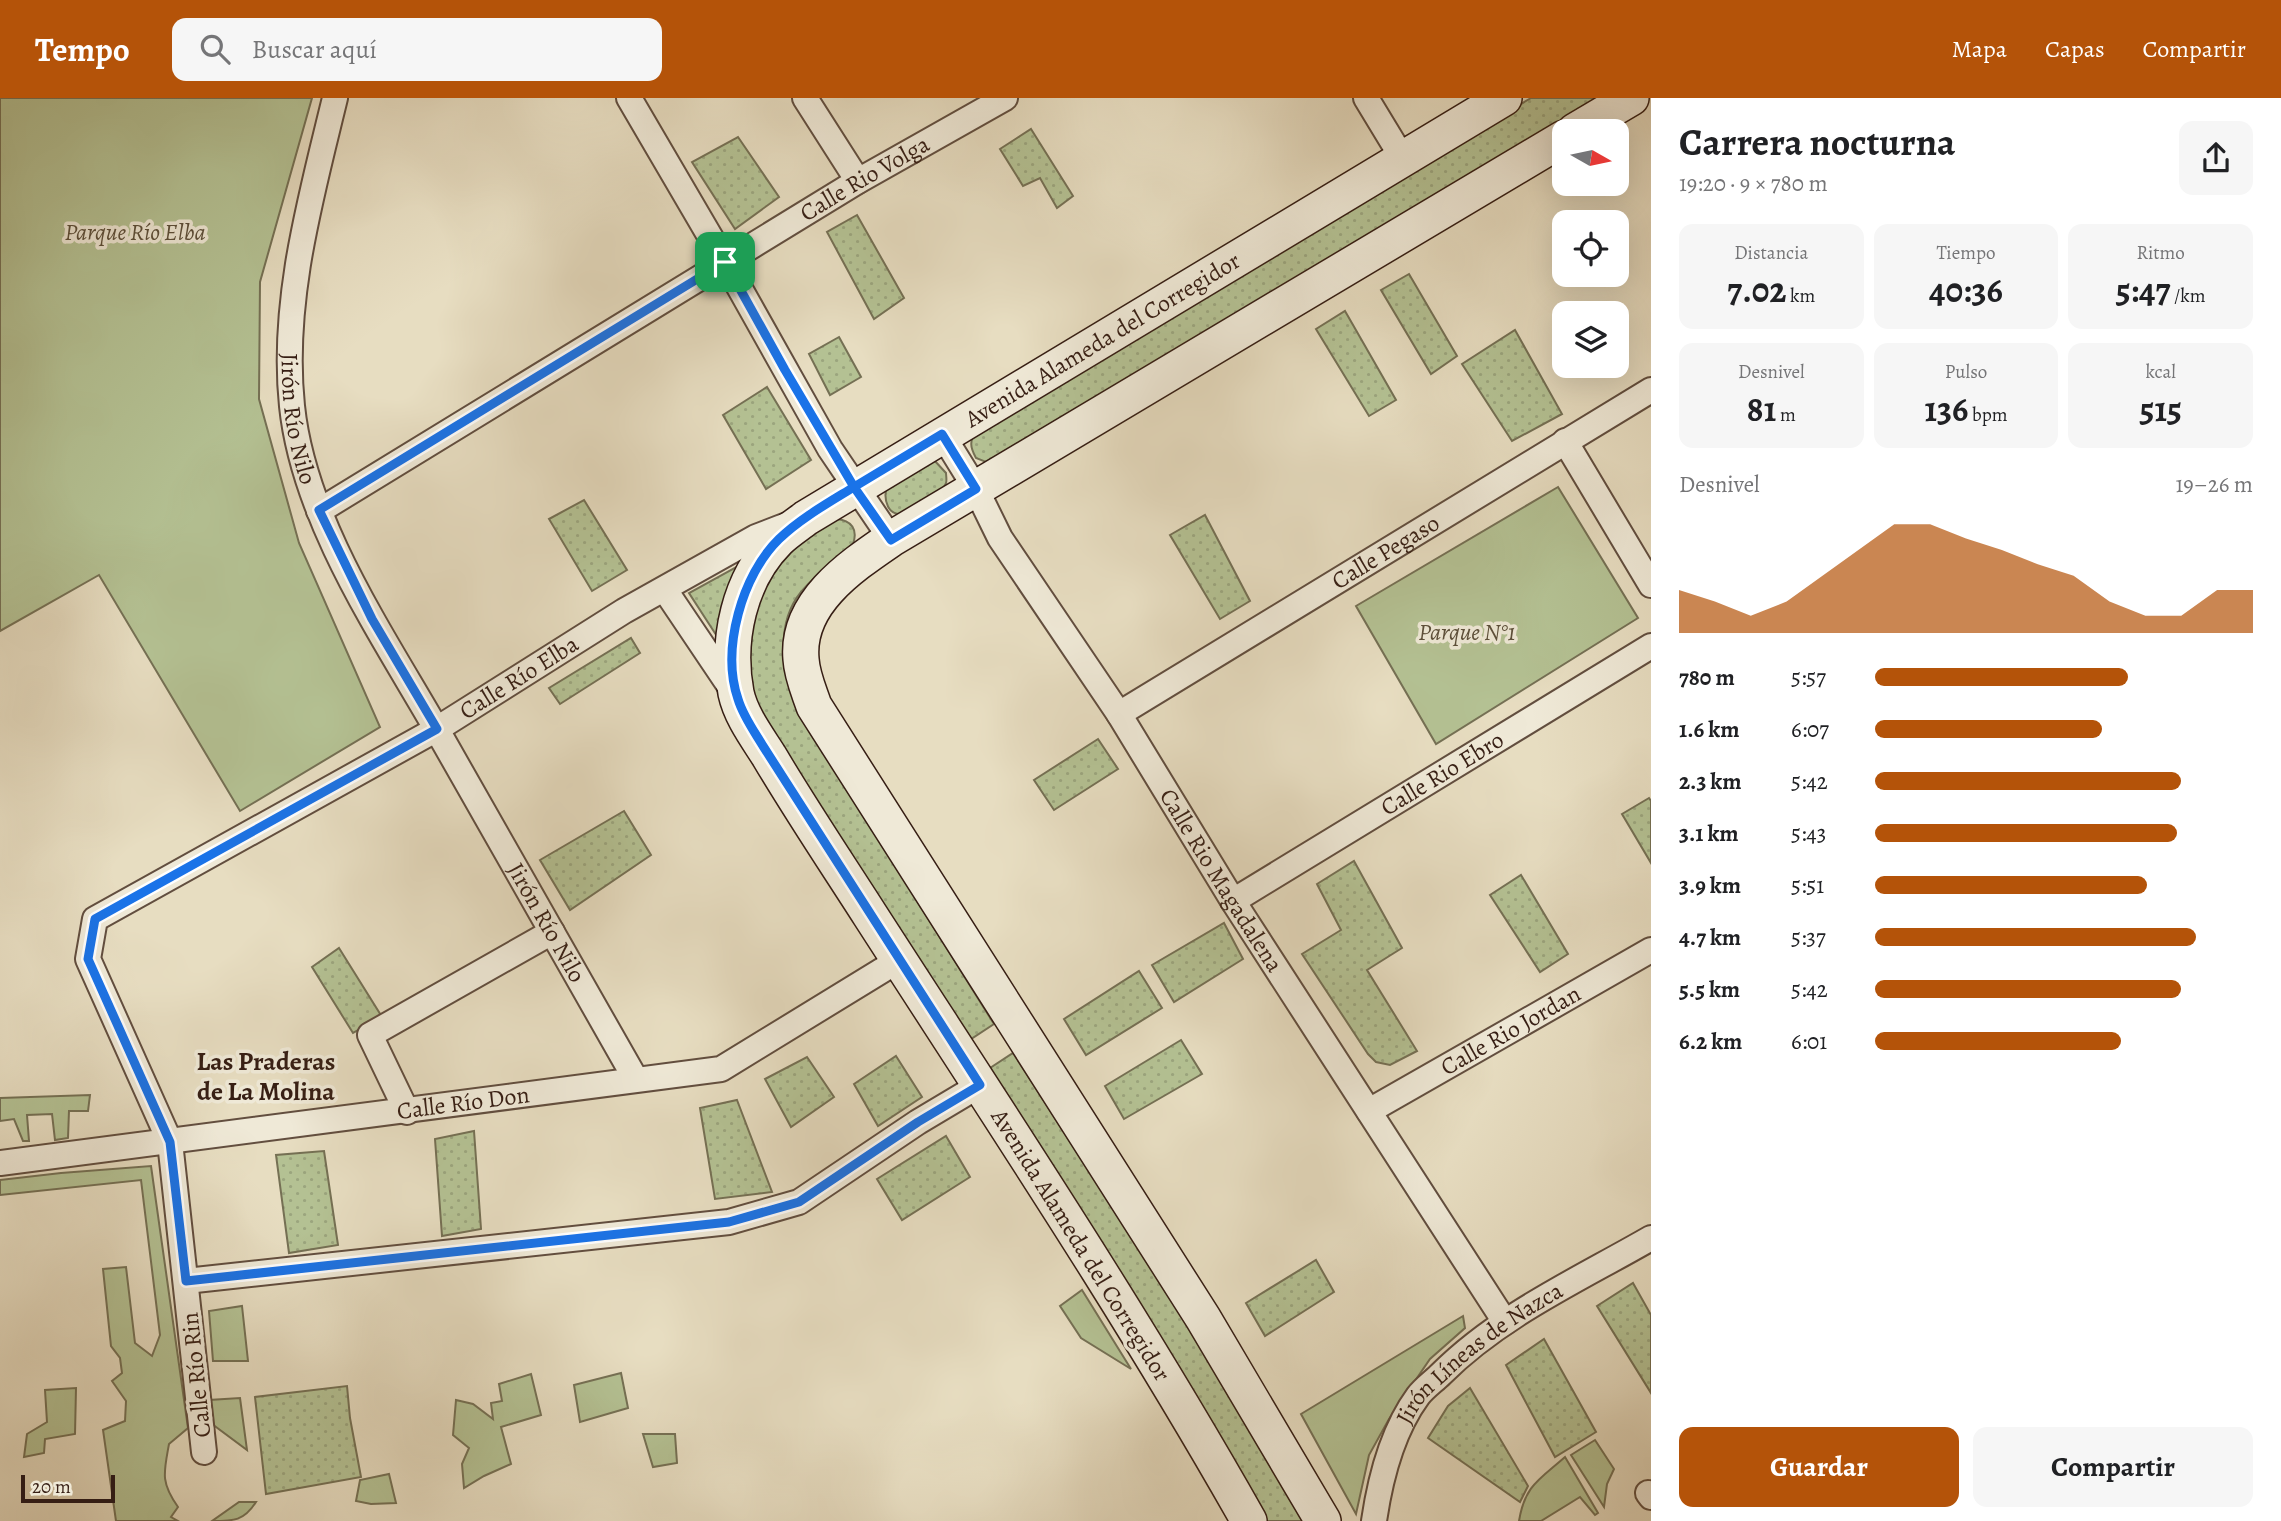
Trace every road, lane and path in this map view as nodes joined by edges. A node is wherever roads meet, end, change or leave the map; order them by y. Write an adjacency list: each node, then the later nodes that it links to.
1 (335, 98): 18 (street, Jirón Río Nilo)
2 (629, 98): 12 (street)
3 (805, 98): 11 (street)
4 (1005, 98): 11 (street, Calle Rio Volga)
5 (1366, 98): 10 (street)
6 (1504, 98): 10 (main road, Avenida Alameda del Corregidor)
7 (1631, 98): 8 (main road)
8 (1595, 119)
9 (1552, 145): 17 (main road)
10 (1403, 159): 14 (main road, Avenida Alameda del Corregidor)
11 (858, 181): 12 (street, Calle Rio Volga)
12 (725, 262): 16 (street); 18 (street, Calle Rio Volga)
13 (1651, 390): 15 (street, Calle Pegaso)
14 (942, 434): 16 (main road, Avenida Alameda del Corregidor); 17 (street, Calle Rio Magadalena)
15 (1565, 441): 21 (street); 25 (street, Calle Pegaso)
16 (854, 487): 19 (main road, Avenida Alameda del Corregidor); 20 (street)
17 (976, 489): 20 (main road); 25 (street, Calle Rio Magadalena)
18 (319, 510): 26 (street, Jirón Río Nilo)
19 (806, 518): 22 (street, Calle Río Elba); 24 (main road, Avenida Alameda del Corregidor)
20 (891, 540): 43 (main road)
21 (1651, 585)
22 (665, 590): 24 (street); 26 (street, Calle Río Elba)
23 (1651, 646): 27 (street, Calle Rio Ebro)
24 (737, 697): 31 (main road, Avenida Alameda del Corregidor)
25 (1119, 714): 27 (street, Calle Rio Magadalena)
26 (437, 729): 28 (street, Jirón Río Nilo); 29 (street, Calle Río Elba)
27 (1233, 901): 34 (street, Calle Rio Magadalena)
28 (552, 932): 32 (street, Jirón Río Nilo); 35 (street)
29 (92, 938): 36 (street, Calle Río Rin)
30 (1651, 950): 34 (street, Calle Rio Jordan)
31 (899, 960): 32 (street, Calle Río Don); 33 (main road, Avenida Alameda del Corregidor)
32 (635, 1078): 35 (street, Calle Río Don)
33 (980, 1085): 39 (street); 42 (main road, Avenida Alameda del Corregidor)
34 (1368, 1111): 40 (street, Calle Rio Magadalena)
35 (407, 1112): 36 (street, Calle Río Don)
36 (170, 1142): 37 (street, Calle Río Don); 39 (street, Calle Río Rin)
37 (0, 1163)
38 (1651, 1238): 40 (street, Jirón Líneas de Nazca)
39 (186, 1281): 41 (street, Calle Río Rin)
40 (1505, 1322): 44 (street, Jirón Líneas de Nazca)
41 (204, 1452)
42 (1248, 1521)
43 (1323, 1521)
44 (1374, 1521)

